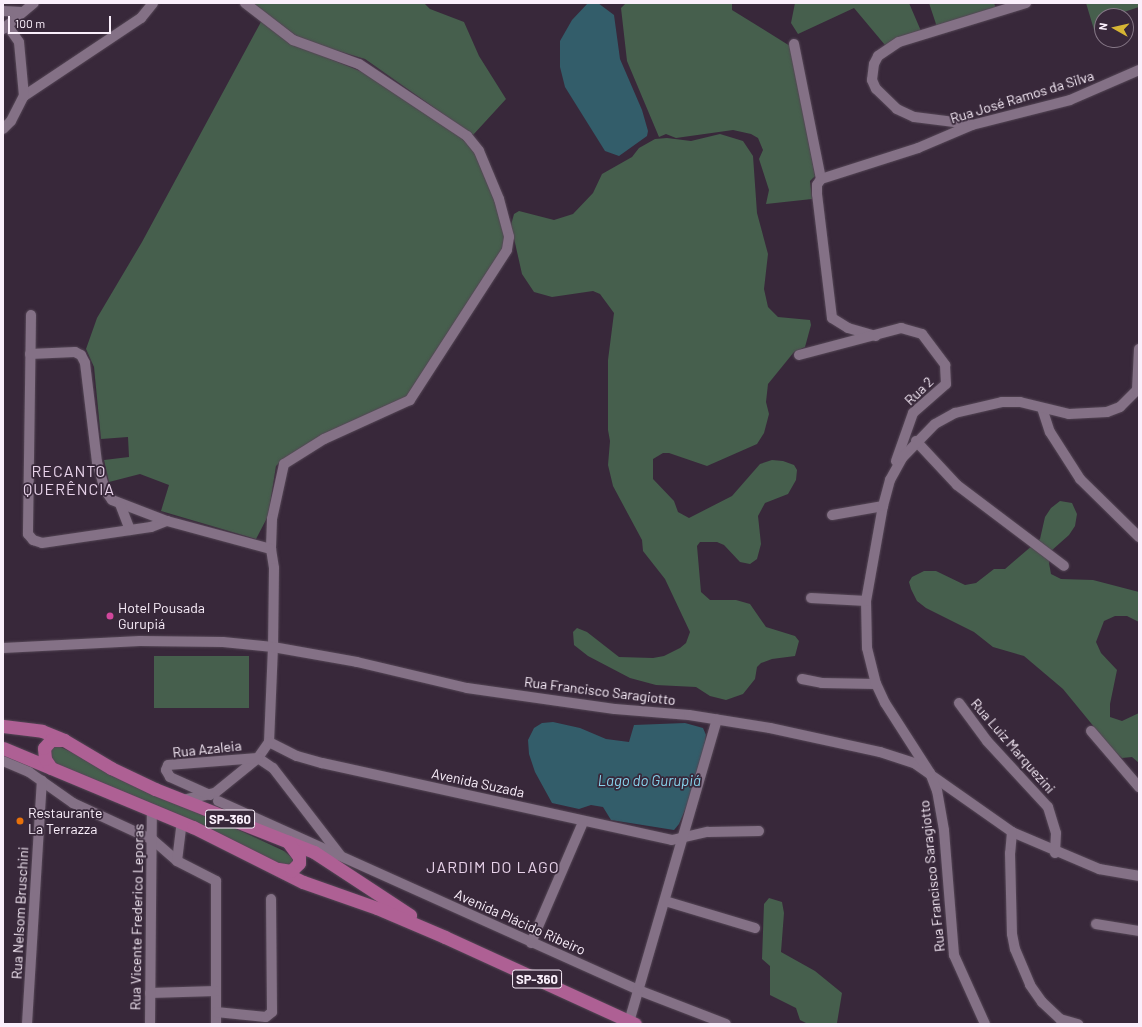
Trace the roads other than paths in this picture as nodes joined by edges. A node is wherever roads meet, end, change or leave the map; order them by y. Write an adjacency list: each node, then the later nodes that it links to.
1 (34, 3): 6 (street)
2 (153, 3): 10 (street)
3 (244, 3): 29 (street)
4 (1026, 3): 11 (street)
5 (3, 11): 6 (street)
6 (22, 12): 7 (street)
7 (5, 28): 10 (street)
8 (794, 44): 13 (street)
9 (1139, 70): 11 (street, Rua José Ramos da Silva)
10 (24, 96): 12 (street)
11 (972, 124): 13 (street, Rua José Ramos da Silva)
12 (3, 129)
13 (821, 179): 15 (street)
14 (31, 315): 17 (street)
15 (876, 336): 18 (street, Rua 2); 22 (street, Rua 2)
16 (1139, 349): 19 (street)
17 (30, 354): 23 (street); 27 (street)
18 (799, 355)
19 (1138, 391): 20 (street)
20 (1042, 408): 21 (street); 28 (street)
21 (916, 441): 22 (street); 30 (street)
22 (890, 480): 24 (street)
23 (120, 504): 26 (street); 27 (street)
24 (883, 506): 25 (street); 32 (street)
25 (832, 515)
26 (167, 521): 27 (street); 29 (street)
27 (130, 530)
28 (1139, 538)
29 (271, 549): 33 (street)
30 (1064, 566)
31 (811, 598): 32 (street)
32 (866, 601): 36 (street)
33 (273, 647): 34 (street, Rua Francisco Saragiotto); 38 (street, Rua Francisco Saragiotto); 42 (street)
34 (3, 648)
35 (802, 679): 36 (street)
36 (876, 684): 47 (street)
37 (959, 703): 61 (street, Rua Luiz Marquezini)
38 (717, 720): 47 (street, Rua Francisco Saragiotto); 58 (street)
39 (3, 726): 41 (main road, SP-360)
40 (1091, 731): 49 (street)
41 (64, 740): 46 (main road); 51 (main road, SP-360)
42 (269, 742): 44 (street); 54 (street, Avenida Suzada)
43 (3, 748): 46 (main road, SP-360)
44 (258, 758): 50 (street); 50 (street, Rua Azaleia); 62 (street)
45 (3, 761): 48 (street)
46 (51, 768): 52 (main road, SP-360)
47 (930, 773): 57 (street); 82 (street, Rua Francisco Saragiotto)
48 (42, 780): 59 (street); 78 (street, Rua Nelsom Bruschini)
49 (1139, 787)
50 (214, 796): 51 (street); 53 (street); 62 (street, Avenida Plácido Ribeiro)
51 (180, 800): 53 (main road, SP-360)
52 (152, 811): 55 (main road, SP-360); 59 (street, Rua Vicente Frederico Leporas)
53 (234, 821): 60 (main road, SP-360)
54 (583, 822): 58 (street, Avenida Suzada); 72 (street)
55 (182, 823): 63 (street); 64 (main road, SP-360)
56 (759, 831): 58 (street, Avenida Suzada)
57 (1012, 832): 61 (street); 83 (street)
58 (684, 838): 67 (street)
59 (153, 840): 63 (street); 75 (street, Rua Vicente Frederico Leporas)
60 (286, 840): 64 (main road); 71 (main road, SP-360)
61 (1056, 852): 65 (street)
62 (340, 855): 72 (street, Avenida Plácido Ribeiro)
63 (177, 862): 74 (street)
64 (266, 866): 71 (main road, SP-360)
65 (1139, 876)
66 (271, 899): 76 (street)
67 (665, 901): 69 (street); 73 (street)
68 (1096, 924): 70 (street)
69 (755, 928)
70 (1139, 931)
71 (446, 937): 77 (main road, SP-360)
72 (531, 943): 73 (street, Avenida Plácido Ribeiro)
73 (638, 990): 77 (street); 81 (street, Avenida Plácido Ribeiro)
74 (216, 991): 75 (street); 76 (street)
75 (150, 993): 79 (street, Rua Vicente Frederico Leporas)
76 (216, 1012): 80 (street)
77 (632, 1023)
78 (27, 1024)
79 (150, 1024)
80 (216, 1024)
81 (726, 1024)
82 (985, 1024)
83 (1078, 1024)

